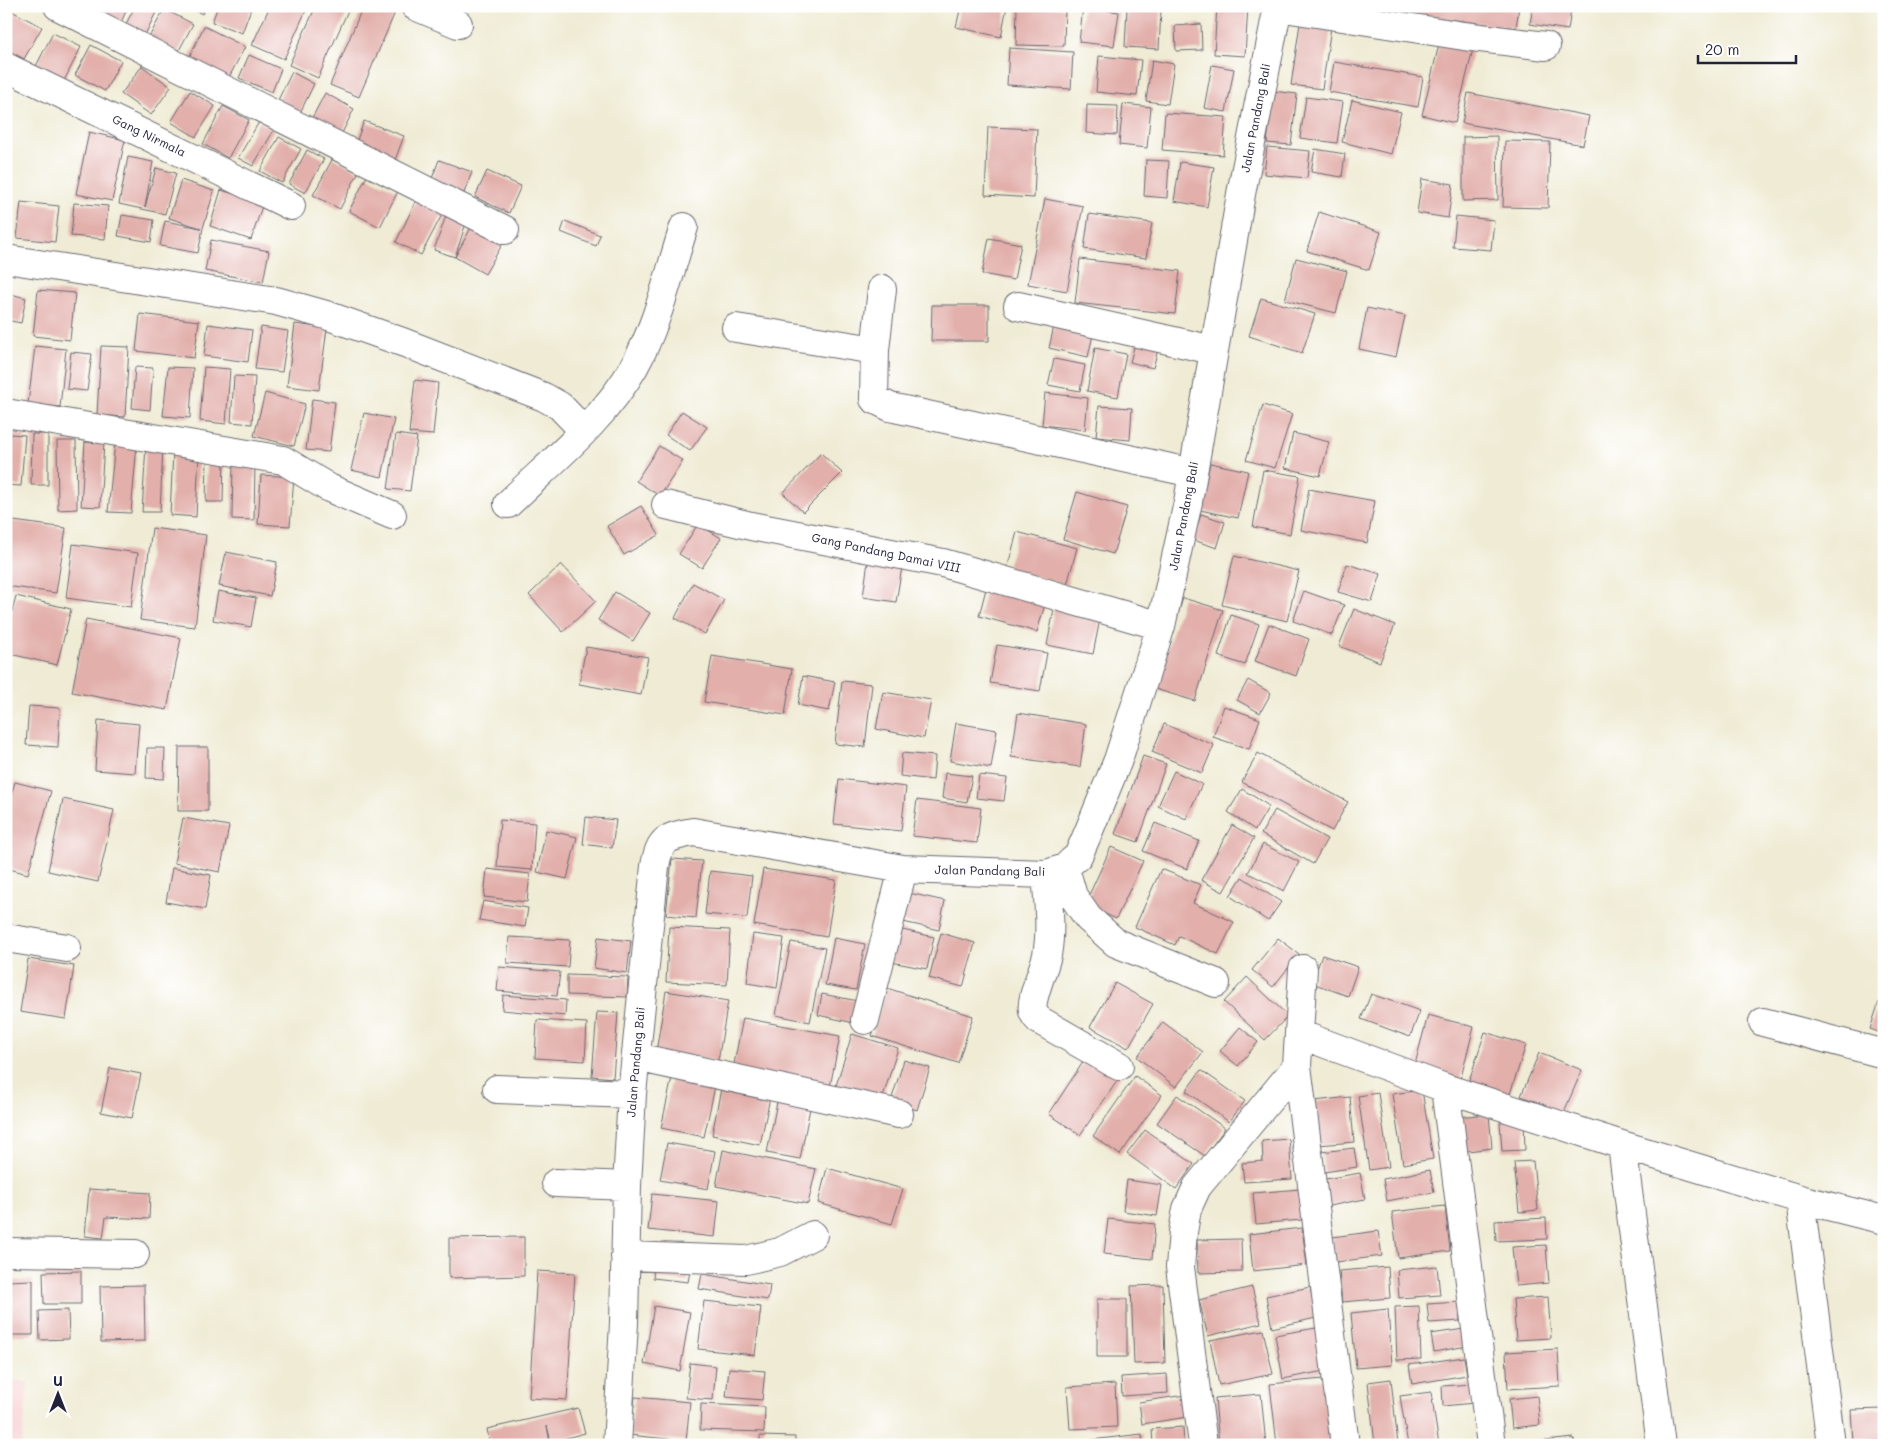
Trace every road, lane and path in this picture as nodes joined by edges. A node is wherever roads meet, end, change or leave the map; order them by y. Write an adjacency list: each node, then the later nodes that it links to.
1 (58, 6): 9 (street)
2 (415, 6): 4 (street)
3 (1278, 6): 5 (street); 15 (street, Jalan Pandang Bali)
4 (458, 24)
5 (1546, 46)
6 (6, 67): 7 (street, Gang Nirmala)
7 (291, 206)
8 (684, 227): 17 (street)
9 (505, 230)
10 (6, 259): 17 (street)
11 (882, 289): 14 (street)
12 (1018, 306): 15 (street)
13 (736, 328): 14 (street)
14 (875, 350): 18 (street)
15 (1213, 350): 18 (street, Jalan Pandang Bali)
16 (6, 413): 21 (street)
17 (584, 431): 19 (street)
18 (1193, 473): 22 (street, Jalan Pandang Bali)
19 (508, 504)
20 (666, 505): 22 (street, Gang Pandang Damai VIII)
21 (392, 516)
22 (1161, 626): 24 (street, Jalan Pandang Bali)
23 (903, 869): 24 (street, Jalan Pandang Bali); 29 (street); 33 (street, Jalan Pandang Bali)
24 (1056, 871): 28 (street); 34 (street)
25 (6, 938): 26 (street)
26 (67, 948)
27 (1303, 969): 31 (street)
28 (1216, 983)
29 (865, 1020)
30 (1763, 1022): 32 (street)
31 (1299, 1034): 35 (street); 36 (street)
32 (1884, 1054)
33 (636, 1056): 38 (street, Jalan Pandang Bali); 39 (street)
34 (1119, 1066)
35 (1297, 1066): 50 (street); 51 (street)
36 (1445, 1088): 40 (street); 52 (street)
37 (497, 1089): 38 (street)
38 (632, 1094): 42 (street, Jalan Pandang Bali)
39 (899, 1114)
40 (1622, 1145): 43 (street); 53 (street)
41 (556, 1183): 42 (street)
42 (627, 1186): 48 (street, Jalan Pandang Bali)
43 (1800, 1199): 44 (street); 54 (street)
44 (1884, 1220)
45 (813, 1235): 48 (street)
46 (6, 1252): 47 (street)
47 (135, 1254)
48 (625, 1256): 49 (street, Jalan Pandang Bali)
49 (617, 1445)
50 (1203, 1445)
51 (1344, 1445)
52 (1491, 1445)
53 (1661, 1445)
54 (1831, 1445)

